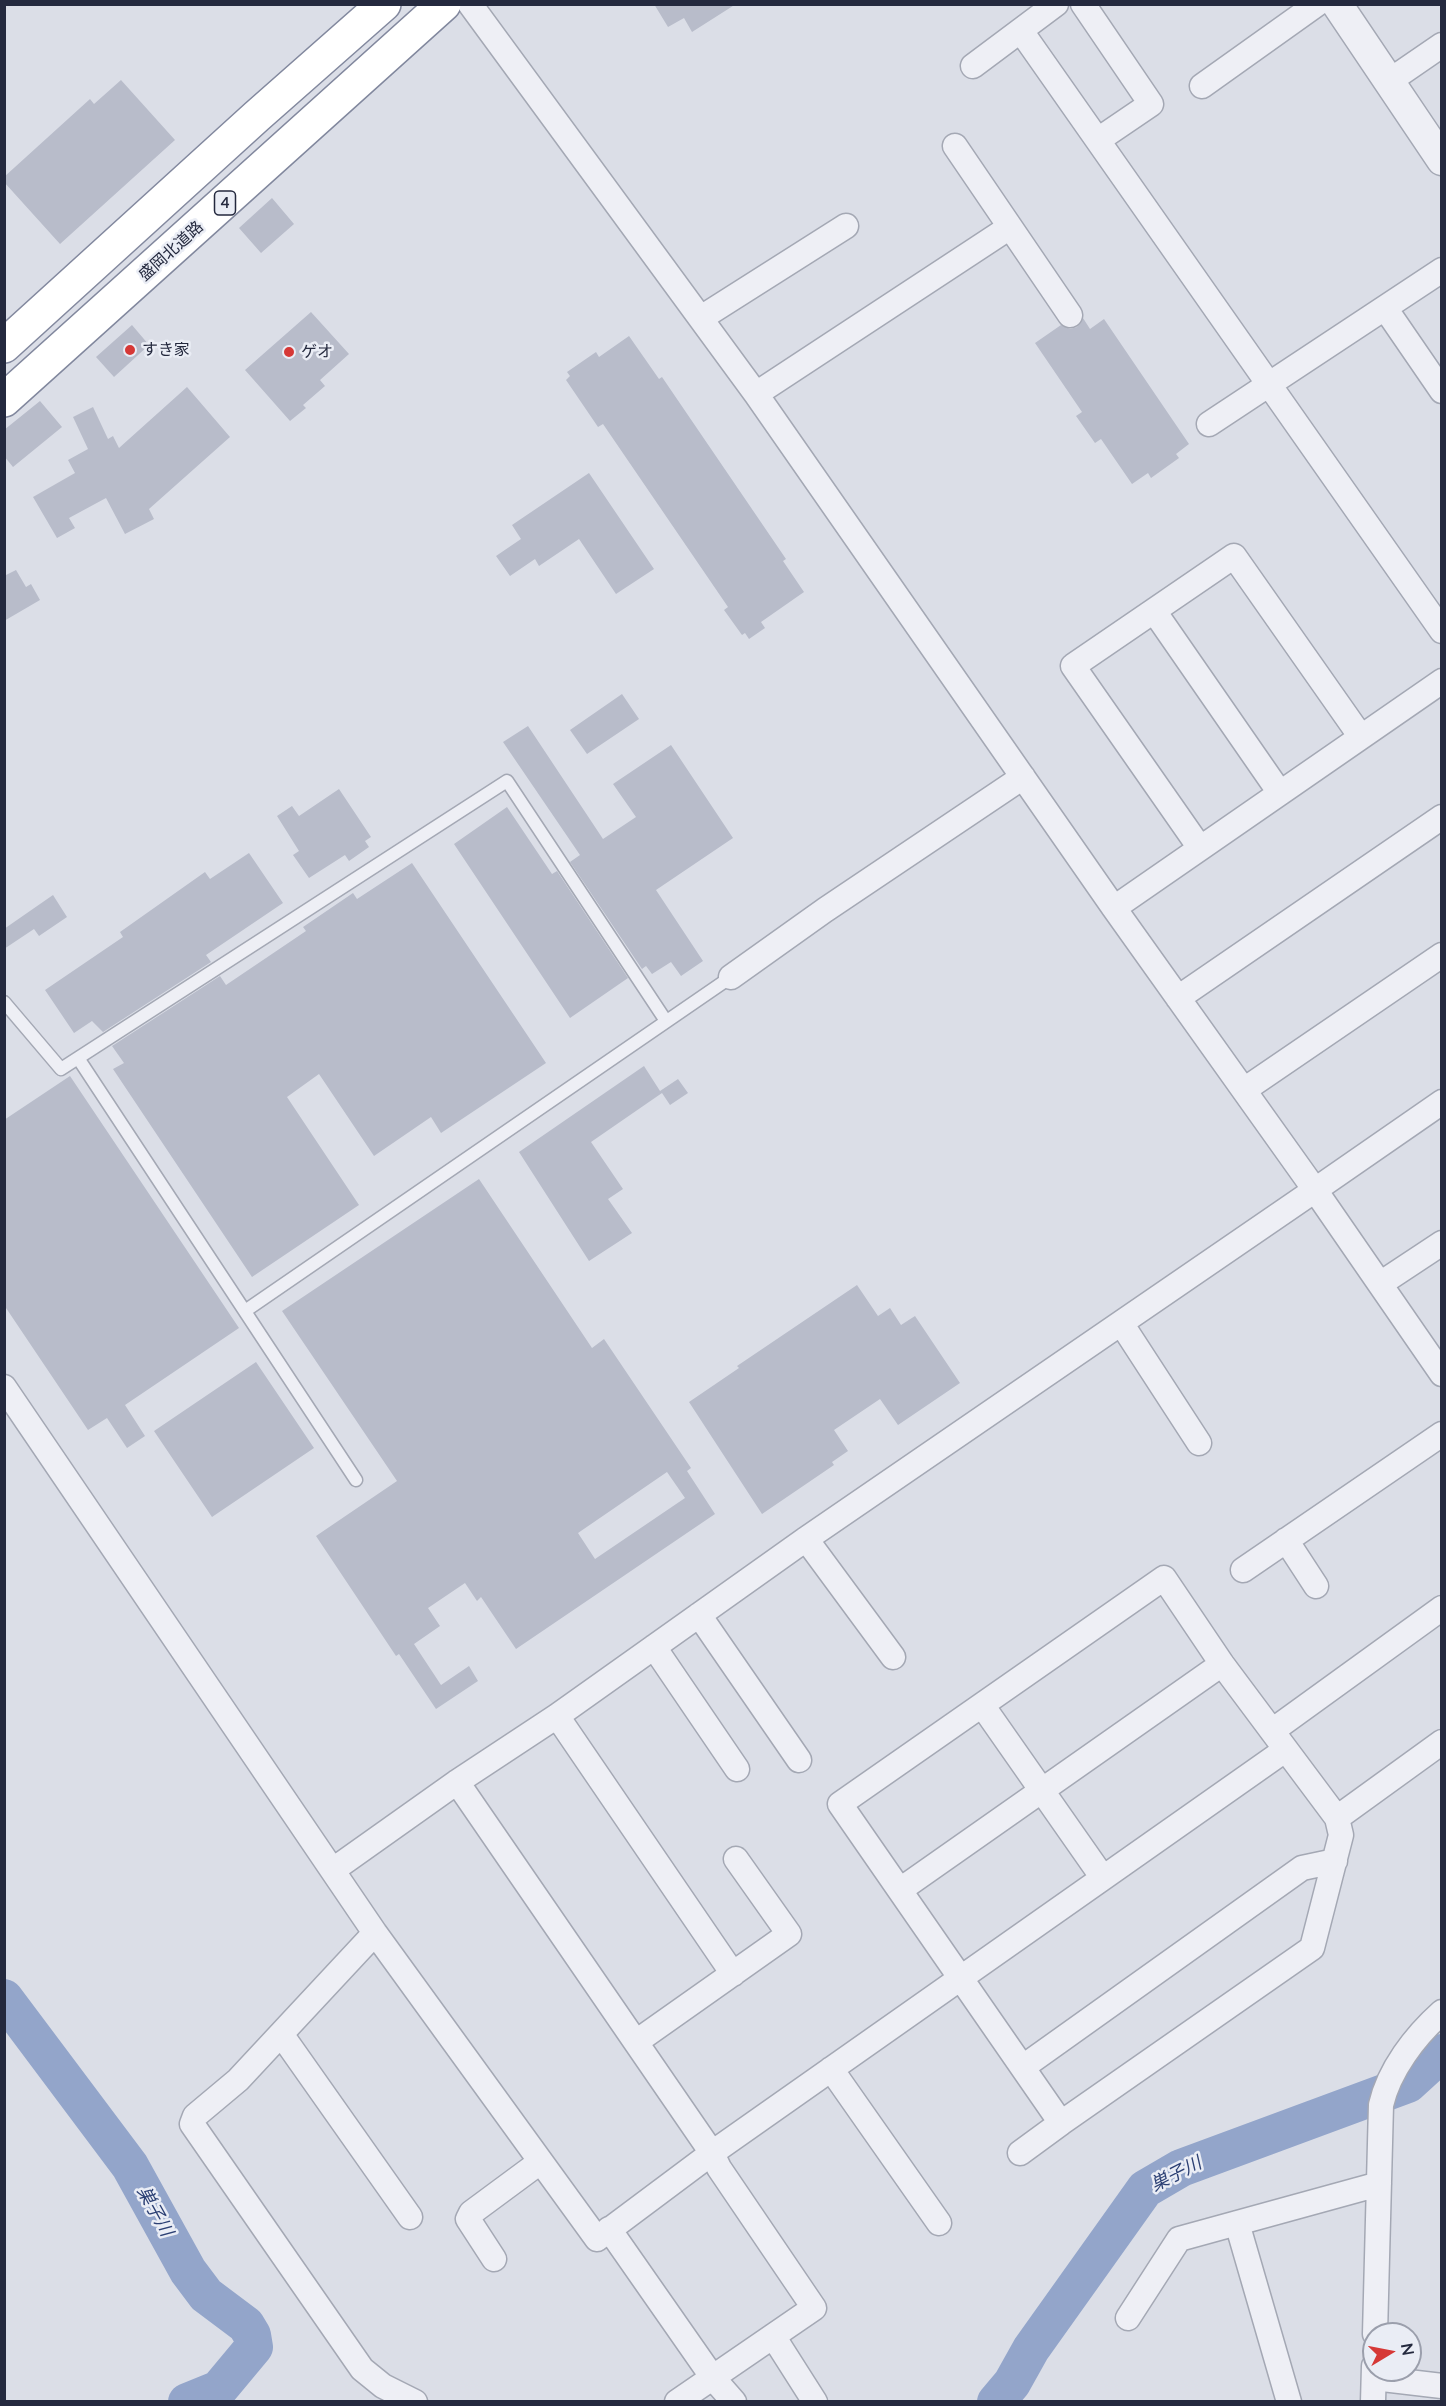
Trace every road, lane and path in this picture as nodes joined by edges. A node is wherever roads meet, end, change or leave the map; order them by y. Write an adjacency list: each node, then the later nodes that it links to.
1 (384, 4): 22 (highway)
2 (444, 4): 26 (highway, 盛岡北道路 / 4)
3 (470, 4): 21 (street)
4 (1056, 4): 8 (street)
5 (1083, 4): 13 (street)
6 (1317, 4): 12 (street)
7 (1337, 4): 11 (street)
8 (1021, 31): 10 (street); 13 (street)
9 (1442, 45): 11 (street)
10 (973, 66)
11 (1388, 82): 15 (street)
12 (1202, 86)
13 (1098, 140): 23 (street)
14 (955, 146): 17 (street)
15 (1442, 160)
16 (846, 226): 21 (street)
17 (1010, 228): 20 (street); 25 (street)
18 (1442, 270): 19 (street)
19 (1385, 308): 23 (street); 24 (street)
20 (1070, 315)
21 (700, 318): 25 (street)
22 (4, 346)
23 (1270, 385): 27 (street); 29 (street)
24 (1442, 391)
25 (756, 394): 32 (street)
26 (4, 400)
27 (1209, 424)
28 (1154, 611): 31 (street); 33 (street); 35 (street)
29 (1442, 631)
30 (1442, 681): 31 (street)
31 (1361, 737): 33 (street)
32 (1023, 777): 36 (street); 38 (street)
33 (1280, 793): 35 (street)
34 (1442, 817): 39 (street)
35 (1200, 848): 36 (street)
36 (1114, 908): 39 (street)
37 (1442, 955): 43 (street)
38 (731, 977): 41 (lane)
39 (1178, 998): 43 (street)
40 (4, 1002): 42 (lane)
41 (666, 1021): 42 (lane); 48 (lane)
42 (78, 1058): 48 (lane)
43 (1244, 1090): 45 (street)
44 (1442, 1101): 45 (street)
45 (1315, 1190): 47 (street); 49 (street)
46 (1442, 1244): 47 (street)
47 (1380, 1284): 50 (street)
48 (245, 1311): 54 (lane)
49 (1121, 1323): 53 (street); 55 (street)
50 (1442, 1374)
51 (4, 1387): 75 (street)
52 (1442, 1434): 56 (street)
53 (1199, 1443)
54 (356, 1480)
55 (806, 1539): 60 (street); 62 (street)
56 (1286, 1540): 57 (street); 58 (street)
57 (1242, 1570)
58 (1316, 1586)
59 (1442, 1608): 66 (street)
60 (699, 1615): 61 (street); 68 (street)
61 (654, 1647): 65 (street); 69 (street)
62 (893, 1657)
63 (1222, 1664): 64 (street); 66 (street); 71 (street)
64 (982, 1705): 71 (street); 77 (street)
65 (557, 1716): 70 (street); 79 (street)
66 (1278, 1740): 72 (street); 76 (street)
67 (1442, 1742): 72 (street)
68 (799, 1760)
69 (737, 1768)
70 (457, 1782): 75 (street); 83 (street)
71 (1042, 1791): 76 (street); 77 (street)
72 (1337, 1818): 74 (street)
73 (736, 1859): 79 (street)
74 (1335, 1861): 84 (street); 86 (street)
75 (333, 1870): 78 (street)
76 (1103, 1878): 80 (street)
77 (900, 1890): 80 (street)
78 (375, 1933): 82 (street); 89 (street)
79 (733, 1974): 83 (street)
80 (961, 1977): 84 (street); 85 (street)
81 (1442, 2012): 90 (street)
82 (281, 2034): 91 (street); 103 (street)
83 (636, 2042): 87 (street)
84 (1023, 2067): 86 (street)
85 (831, 2069): 87 (street); 92 (street)
86 (1061, 2123): 88 (street)
87 (712, 2153): 94 (street); 98 (street)
88 (1020, 2153)
89 (540, 2162): 94 (street); 95 (street)
90 (1379, 2184): 93 (street); 97 (street)
91 (410, 2217)
92 (939, 2223)
93 (1237, 2223): 96 (street); 108 (street)
94 (609, 2229): 99 (street)
95 (494, 2259)
96 (1128, 2318)
97 (1375, 2322)
98 (773, 2336): 99 (street); 107 (street)
99 (713, 2378): 105 (street); 106 (street)
100 (1374, 2382): 109 (street)
101 (1422, 2382): 102 (street)
102 (1442, 2386)
103 (379, 2394): 104 (street)
104 (415, 2402)
105 (677, 2402)
106 (734, 2402)
107 (814, 2402)
108 (1289, 2402)
109 (1373, 2402)

